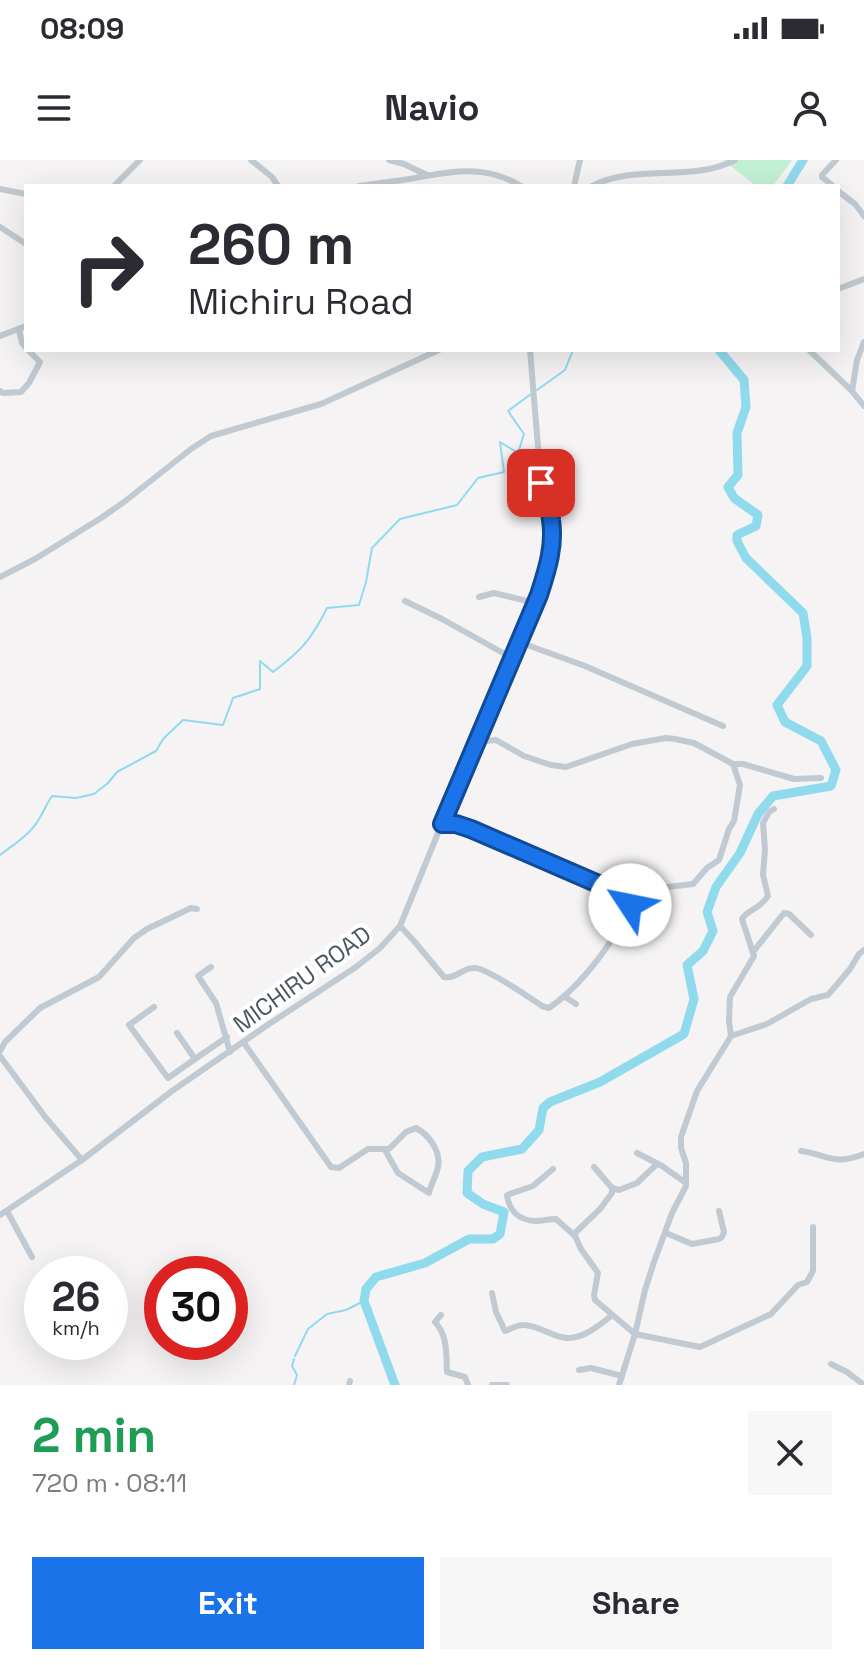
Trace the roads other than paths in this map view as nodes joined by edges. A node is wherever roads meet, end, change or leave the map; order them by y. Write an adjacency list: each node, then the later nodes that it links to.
1 (140, 160): 8 (street)
2 (251, 160): 9 (street)
3 (389, 160): 7 (street)
4 (580, 160): 12 (street)
5 (735, 160): 13 (street)
6 (836, 160): 14 (street)
7 (427, 175): 10 (street); 11 (street)
8 (116, 184)
9 (277, 184)
10 (371, 184)
11 (517, 184)
12 (574, 184)
13 (596, 184)
14 (831, 184)
15 (1, 192): 17 (street)
16 (840, 193): 18 (street)
17 (24, 194)
18 (864, 216)
19 (0, 227): 20 (street)
20 (24, 243)
21 (864, 279): 22 (street)
22 (840, 288)
23 (22, 328): 24 (street)
24 (0, 336)
25 (864, 342): 31 (street)
26 (30, 352): 30 (street)
27 (435, 352): 33 (street)
28 (530, 352): 36 (street, MICHIRU ROAD)
29 (811, 352): 31 (street)
30 (0, 391)
31 (852, 391): 32 (street)
32 (864, 406)
33 (0, 577)
34 (479, 597): 36 (street)
35 (405, 601): 38 (street)
36 (535, 603): 37 (street, MICHIRU ROAD)
37 (519, 642): 38 (street, MICHIRU ROAD); 39 (street)
38 (512, 658): 40 (street, MICHIRU ROAD)
39 (723, 726)
40 (475, 742): 41 (street); 44 (street, MICHIRU ROAD)
41 (733, 764): 42 (street); 45 (street)
42 (821, 778)
43 (774, 809): 50 (street)
44 (442, 824): 45 (street); 47 (street, MICHIRU ROAD)
45 (617, 902): 52 (street)
46 (197, 909): 60 (street)
47 (400, 926): 52 (street); 58 (street, MICHIRU ROAD)
48 (811, 935): 50 (street)
49 (864, 950): 56 (street)
50 (753, 952): 56 (street)
51 (211, 967): 57 (street)
52 (565, 997): 53 (street)
53 (576, 1004)
54 (154, 1007): 61 (street)
55 (177, 1033): 61 (street)
56 (731, 1036): 70 (street)
57 (227, 1037): 59 (street); 61 (street)
58 (244, 1043): 59 (street, MICHIRU ROAD); 62 (street)
59 (230, 1052): 66 (street, MICHIRU ROAD)
60 (0, 1054): 66 (street)
61 (195, 1059)
62 (385, 1150): 62 (street)
63 (801, 1151): 65 (street)
64 (637, 1153): 67 (street)
65 (864, 1154)
66 (82, 1160): 73 (street, MICHIRU ROAD)
67 (657, 1164): 70 (street); 71 (street)
68 (594, 1167): 71 (street)
69 (553, 1169): 76 (street)
70 (686, 1183): 75 (street)
71 (612, 1188): 76 (street)
72 (719, 1211): 75 (street)
73 (4, 1213): 77 (street)
74 (813, 1227): 81 (street)
75 (666, 1233): 81 (street)
76 (574, 1234): 80 (street)
77 (31, 1256)
78 (492, 1293): 80 (street)
79 (441, 1315): 85 (street)
80 (612, 1315): 81 (street)
81 (635, 1334): 84 (street)
82 (831, 1364): 89 (street)
83 (579, 1370): 84 (street)
84 (622, 1376): 88 (street)
85 (468, 1385)
86 (492, 1385): 87 (street)
87 (507, 1385)
88 (619, 1385)
89 (864, 1385)

